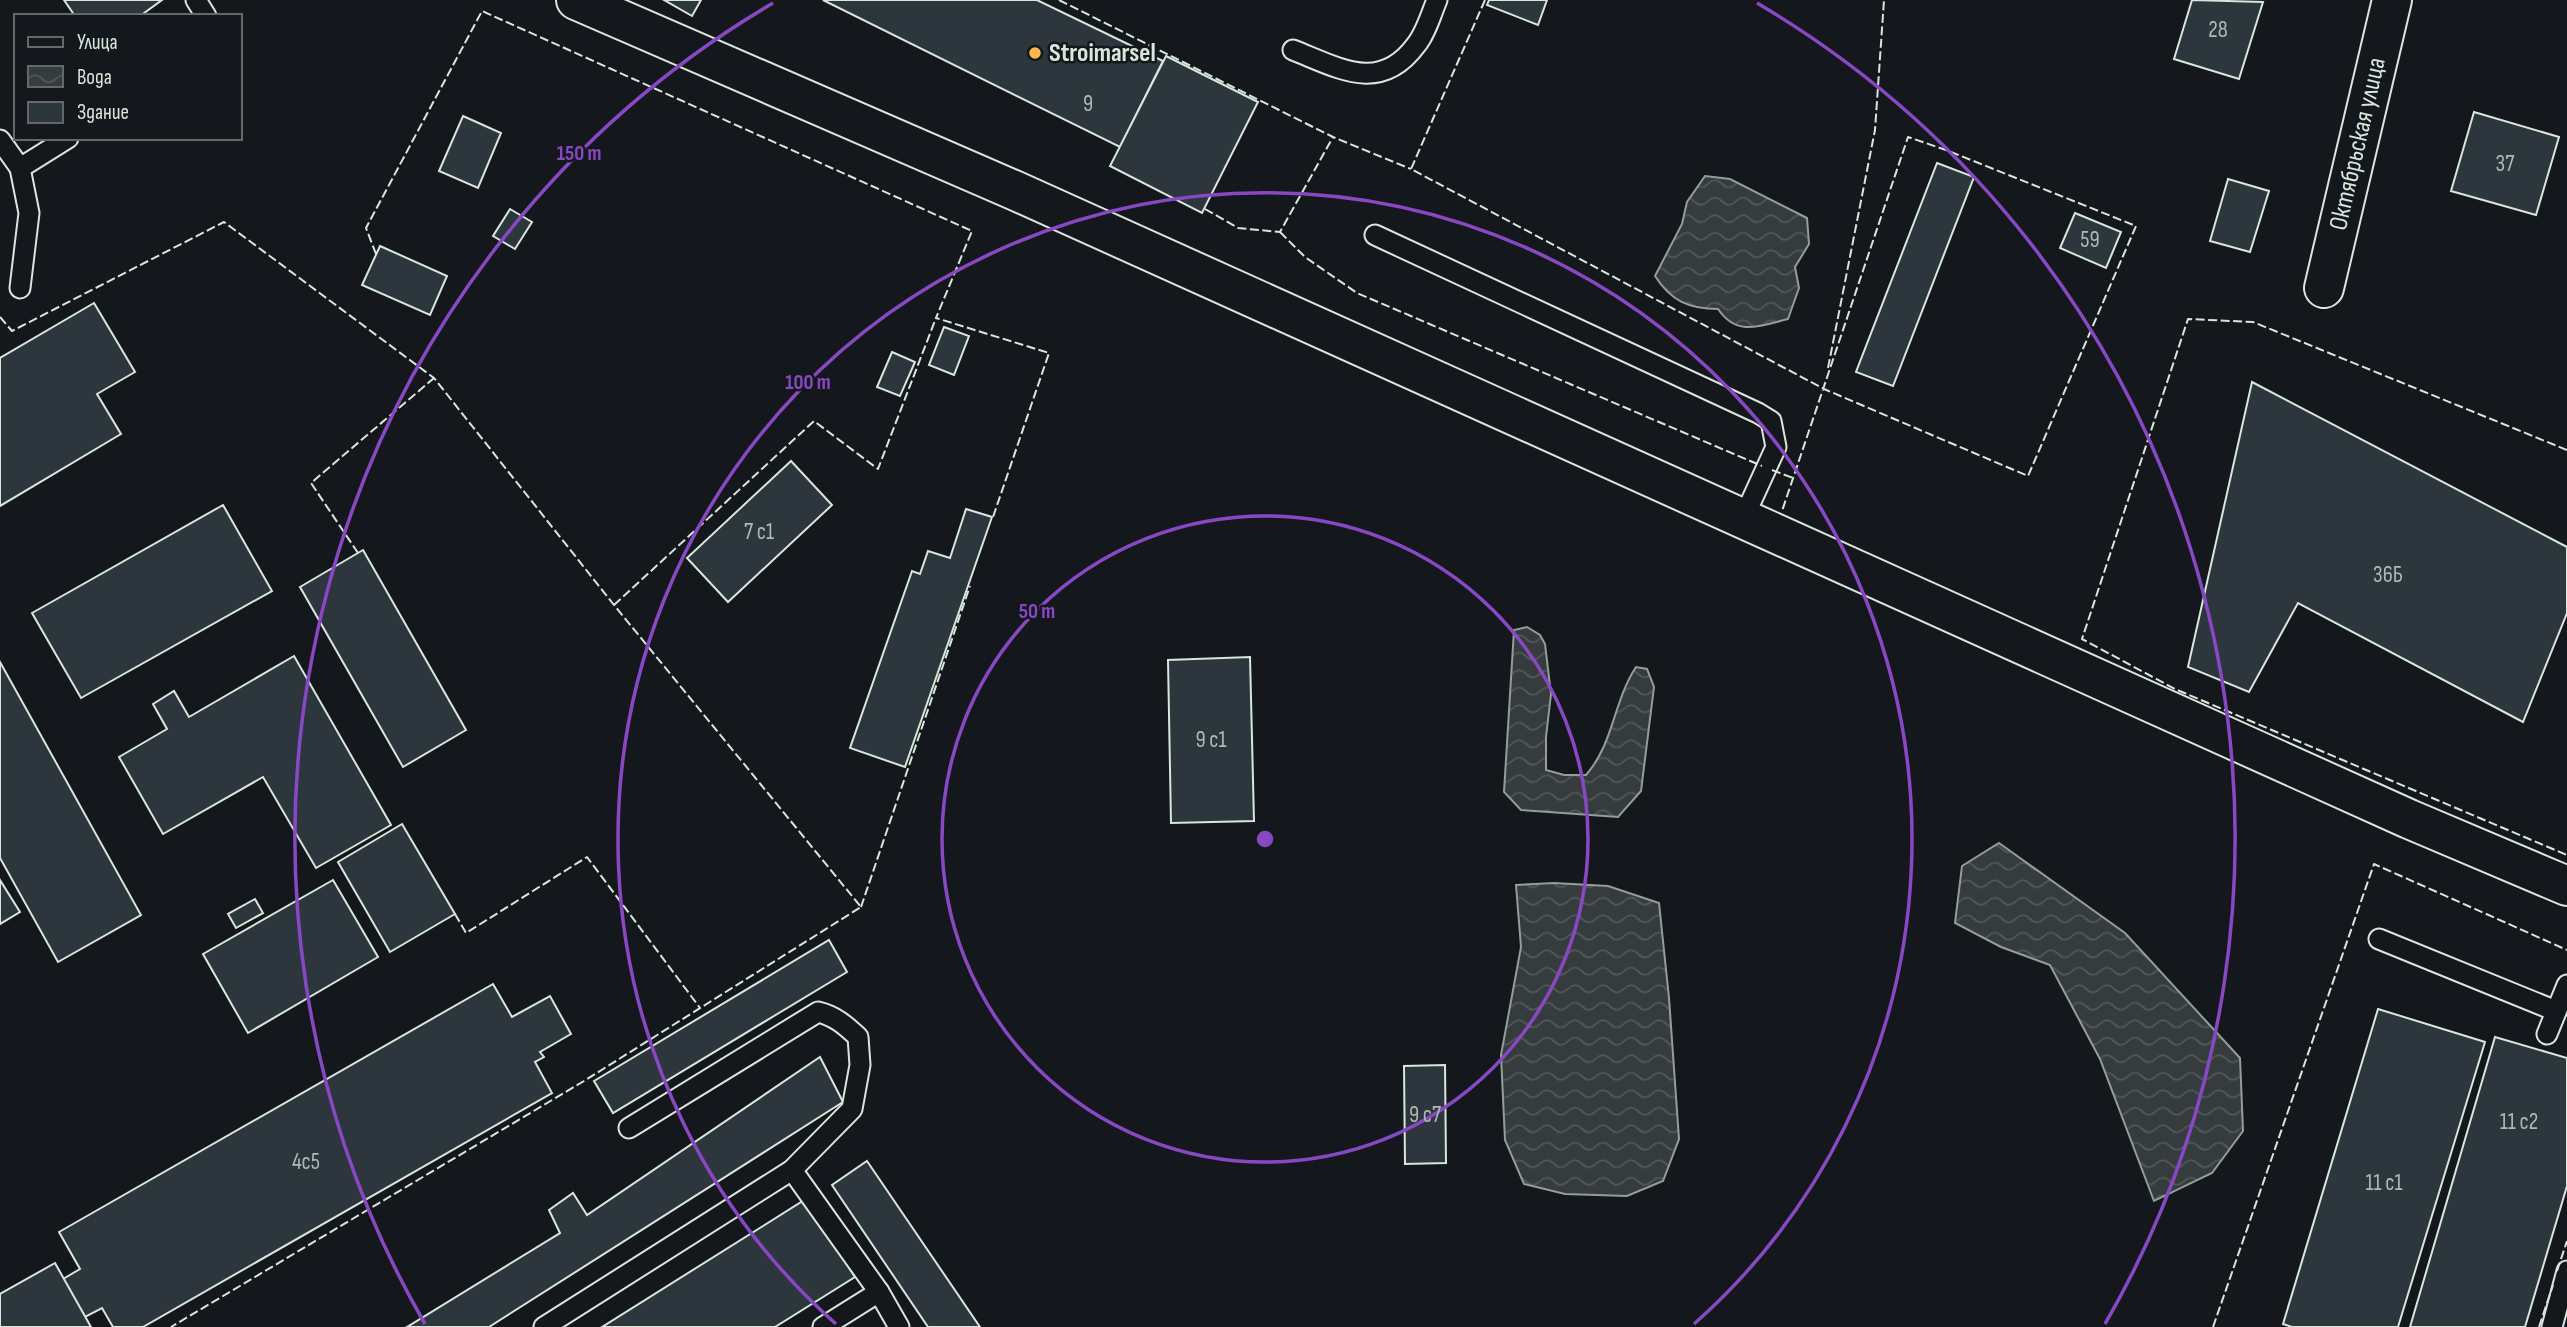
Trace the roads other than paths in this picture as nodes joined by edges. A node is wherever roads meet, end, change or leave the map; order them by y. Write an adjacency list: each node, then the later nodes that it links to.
1 (576, 0): 11 (street)
2 (1437, 0): 4 (lane)
3 (2392, 0): 10 (street, Октябрьская улица)
4 (1293, 50)
5 (0, 140): 7 (lane)
6 (65, 140): 7 (lane)
7 (20, 168): 9 (lane)
8 (1375, 234): 11 (lane)
9 (20, 288)
10 (2324, 288)
11 (1743, 519): 12 (street)
12 (2567, 886)
13 (2379, 939): 15 (lane)
14 (2567, 985): 15 (lane)
15 (2556, 1011): 16 (lane)
16 (2547, 1034)
17 (629, 1128): 18 (lane)
18 (792, 1170): 20 (lane); 21 (lane)
19 (2567, 1271): 24 (lane)
20 (879, 1292): 22 (lane); 23 (lane)
21 (544, 1327)
22 (823, 1327)
23 (899, 1327)
24 (2552, 1327)

